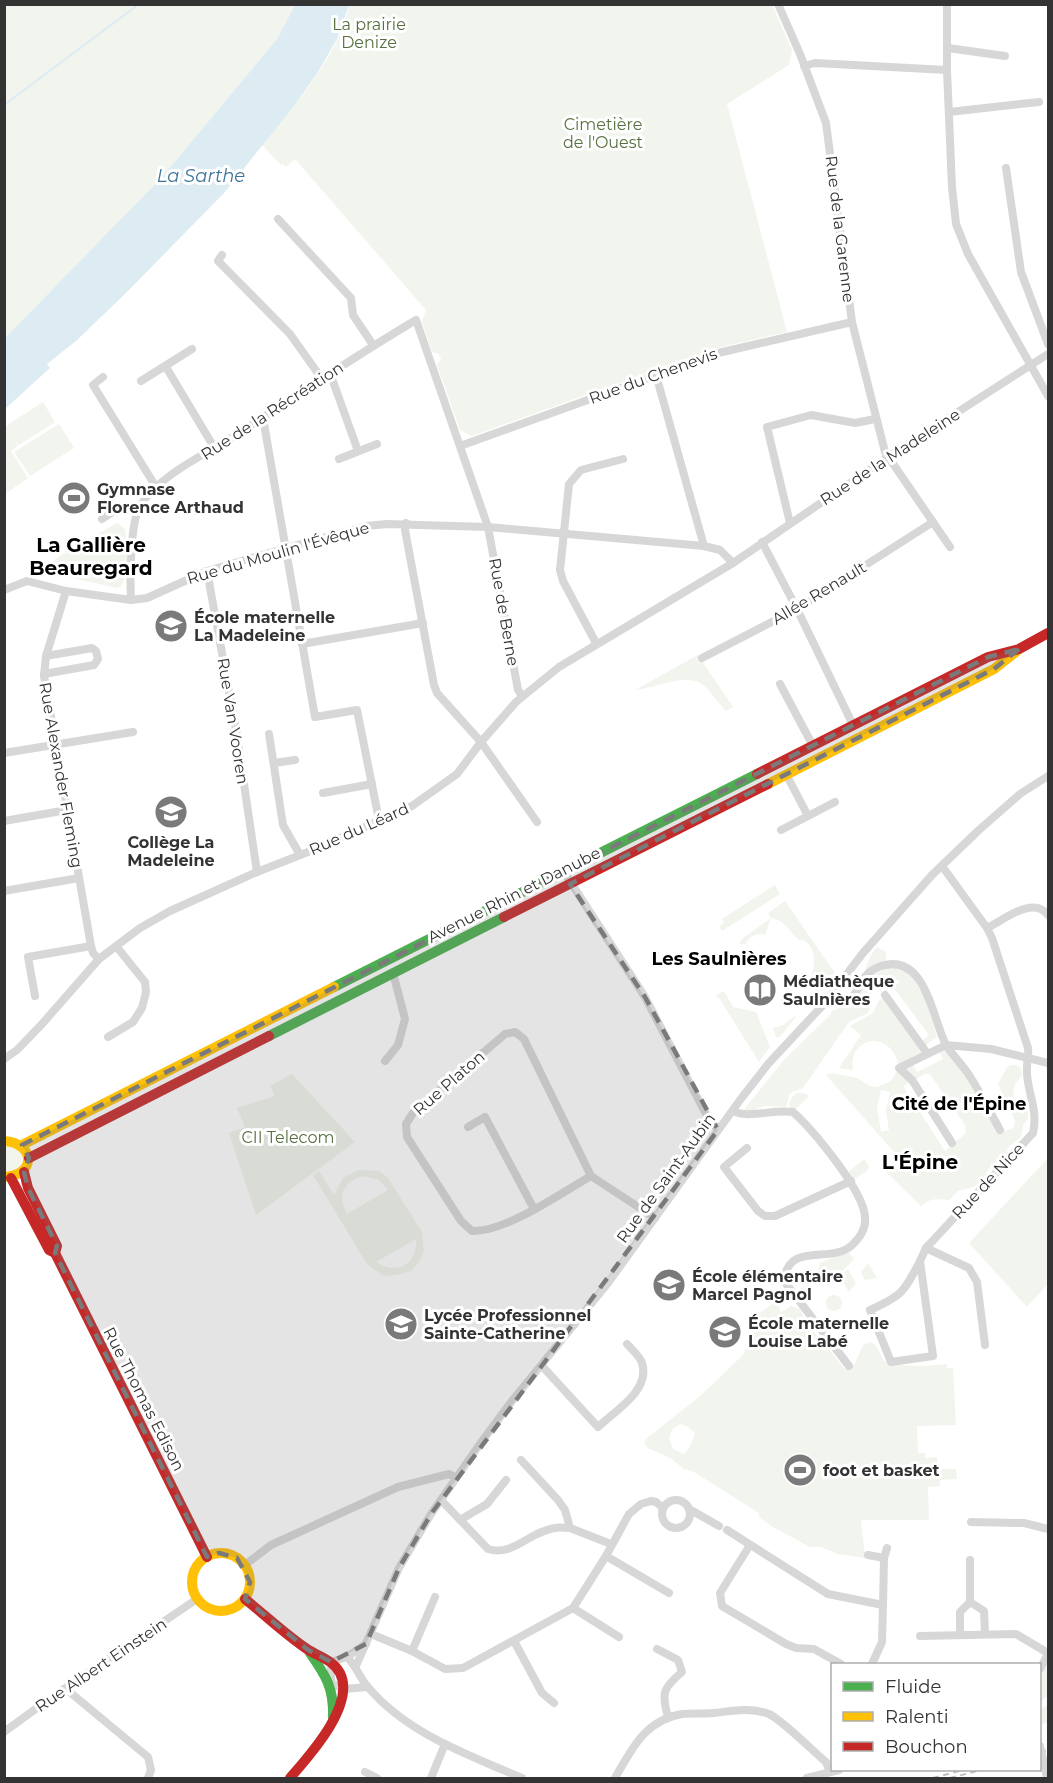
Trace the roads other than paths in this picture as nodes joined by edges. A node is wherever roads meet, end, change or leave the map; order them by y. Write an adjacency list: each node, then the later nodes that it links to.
1 (778, 4): 5 (street, Rue de la Garenne)
2 (948, 4): 3 (street)
3 (948, 48): 4 (street); 6 (street)
4 (1005, 56)
5 (804, 66): 6 (street); 13 (street, Rue de la Garenne)
6 (947, 69): 8 (street)
7 (1038, 102): 8 (street)
8 (949, 112): 18 (street)
9 (1006, 168): 14 (street)
10 (278, 219): 15 (street)
11 (222, 255): 23 (street)
12 (416, 320): 15 (street, Rue de la Récréation); 29 (street, Rue de Berne)
13 (852, 322): 21 (street, Rue du Chenevis); 27 (street, Rue de la Garenne)
14 (1048, 344)
15 (373, 345): 20 (street, Rue de la Récréation)
16 (192, 349): 19 (street)
17 (1048, 354): 18 (street, Rue de la Madeleine)
18 (1031, 365): 25 (street); 32 (street, Rue de la Madeleine)
19 (165, 367): 24 (street); 30 (street)
20 (330, 373): 23 (street, Rue de la Récréation); 31 (street)
21 (656, 375): 29 (street, Rue du Chenevis); 44 (street)
22 (103, 377): 35 (street)
23 (322, 379): 26 (street, Rue de la Récréation)
24 (141, 381)
25 (1048, 396)
26 (263, 418): 30 (street, Rue de la Récréation); 46 (street)
27 (875, 419): 32 (street, Rue de la Garenne); 40 (street)
28 (377, 444): 31 (street)
29 (460, 446): 41 (street, Rue de Berne)
30 (215, 449): 35 (street, Rue de la Récréation)
31 (358, 451): 33 (street)
32 (888, 457): 38 (street, Rue de la Garenne); 40 (street, Rue de la Madeleine)
33 (339, 459)
34 (623, 459): 42 (street)
35 (156, 487): 36 (street, Rue de la Récréation)
36 (137, 511): 37 (street); 51 (street)
37 (102, 519)
38 (933, 522): 45 (street, Rue de la Garenne); 52 (street, Allée Renault)
39 (406, 523): 41 (street, Rue du Moulin l'Évêque); 46 (street, Rue du Moulin l'Évêque); 53 (street)
40 (790, 523): 43 (street, Rue de la Madeleine)
41 (488, 527): 42 (street, Rue du Moulin l'Évêque); 62 (street, Rue de Berne)
42 (564, 534): 44 (street, Rue du Moulin l'Évêque); 55 (street)
43 (762, 542): 47 (street, Rue de la Madeleine); 52 (street)
44 (704, 546): 47 (street, Rue du Moulin l'Évêque)
45 (950, 547)
46 (286, 548): 48 (street, Rue du Moulin l'Évêque); 56 (street)
47 (733, 562): 55 (street, Rue du Léard)
48 (207, 572): 51 (street, Rue du Moulin l'Évêque); 85 (street, Rue Van Vooren)
49 (4, 590): 50 (street, Rue du Moulin l'Évêque)
50 (66, 591): 51 (street, Rue du Moulin l'Évêque); 58 (street, Rue Alexander Fleming)
51 (131, 600)
52 (797, 609): 59 (street, Allée Renault); 63 (street)
53 (423, 623): 56 (street); 66 (street)
54 (1048, 633): 57 (main road)
55 (596, 643): 62 (street, Rue du Léard)
56 (303, 644): 74 (street)
57 (1015, 652): 63 (main road, Avenue Rhin et Danube); 72 (main road, Avenue Rhin et Danube)
58 (46, 656): 60 (street, Rue Alexander Fleming); 60 (street)
59 (702, 658)
60 (44, 674): 67 (street, Rue Alexander Fleming)
61 (780, 684): 68 (street)
62 (522, 696): 66 (street, Rue du Léard)
63 (853, 726): 68 (main road, Avenue Rhin et Danube)
64 (133, 732): 67 (street)
65 (269, 734): 71 (street)
66 (481, 742): 79 (street, Rue du Léard); 81 (street)
67 (56, 744): 69 (street); 77 (street, Rue Alexander Fleming)
68 (813, 746): 86 (main road, Avenue Rhin et Danube)
69 (4, 753)
70 (295, 760): 71 (street)
71 (274, 763): 83 (street)
72 (786, 774): 78 (street); 88 (main road, Avenue Rhin et Danube)
73 (1048, 776): 84 (street, Rue de Saint-Aubin)
74 (372, 784): 75 (street); 79 (street)
75 (323, 793)
76 (836, 802): 78 (street)
77 (67, 810): 80 (street); 87 (street, Rue Alexander Fleming)
78 (808, 816): 82 (street)
79 (380, 820): 83 (street, Rue du Léard)
80 (4, 821)
81 (537, 822)
82 (781, 830)
83 (300, 855): 85 (street, Rue du Léard)
84 (942, 866): 91 (street, Rue de Nice); 98 (street, Rue de Saint-Aubin)
85 (257, 872): 93 (street, Rue du Léard)
86 (564, 872): 88 (street); 112 (main road, Avenue Rhin et Danube)
87 (79, 878): 89 (street); 92 (street, Rue Alexander Fleming)
88 (570, 884): 95 (main road, Avenue Rhin et Danube); 108 (street)
89 (4, 891)
90 (1048, 915): 91 (street)
91 (987, 928): 102 (street, Rue de Nice)
92 (91, 945): 94 (street, Rue Alexander Fleming); 96 (street)
93 (116, 946): 94 (street, Rue du Léard); 99 (street)
94 (99, 959): 103 (street, Rue du Léard)
95 (393, 973): 104 (street); 114 (main road, Avenue Rhin et Danube)
96 (35, 996)
97 (885, 996): 101 (street)
98 (830, 997): 100 (street); 106 (street, Rue de Saint-Aubin)
99 (108, 1038)
100 (946, 1045): 101 (street); 102 (street); 109 (street)
101 (927, 1053): 111 (street)
102 (1029, 1058): 105 (street); 121 (street, Rue de Nice)
103 (4, 1059)
104 (385, 1061)
105 (1048, 1063)
106 (733, 1111): 108 (street, Rue de Saint-Aubin); 118 (street)
107 (468, 1127): 119 (street)
108 (718, 1130): 120 (street, Rue de Saint-Aubin)
109 (1000, 1130)
110 (6, 1138): 112 (main road)
111 (952, 1143)
112 (22, 1145): 114 (main road)
113 (747, 1148): 118 (street)
114 (28, 1158): 115 (main road)
115 (24, 1172): 117 (main road); 122 (main road, Rue Thomas Edison)
116 (591, 1176): 119 (street, Rue Platon); 119 (street, Rue Platon); 120 (street)
117 (8, 1178): 122 (main road, Rue Thomas Edison)
118 (851, 1181): 127 (street)
119 (534, 1209)
120 (655, 1218): 126 (street, Rue de Saint-Aubin)
121 (926, 1248): 123 (street, Rue de Nice); 125 (street)
122 (54, 1253): 143 (main road, Rue Thomas Edison)
123 (920, 1261): 123 (street, Rue de Nice)
124 (627, 1344): 126 (street)
125 (985, 1345)
126 (542, 1366): 129 (street, Rue de Saint-Aubin)
127 (849, 1366)
128 (522, 1460): 136 (street)
129 (456, 1478): 131 (street, Rue de Saint-Aubin); 146 (street)
130 (506, 1480): 134 (street)
131 (441, 1500): 134 (street); 155 (street, Rue de Saint-Aubin)
132 (663, 1508): 133 (street); 133 (street); 138 (street)
133 (689, 1509): 139 (street)
134 (460, 1520): 136 (street)
135 (971, 1522): 137 (street)
136 (570, 1528): 138 (street)
137 (1048, 1529)
138 (611, 1544): 142 (street)
139 (750, 1545): 152 (street); 167 (street)
140 (887, 1548): 144 (street)
141 (868, 1555): 144 (street)
142 (606, 1556): 147 (street); 153 (street)
143 (207, 1557): 146 (main road); 149 (main road)
144 (884, 1558): 152 (street)
145 (970, 1560): 151 (street)
146 (244, 1565): 150 (main road)
147 (669, 1593)
148 (435, 1597): 163 (street)
149 (198, 1599): 150 (main road); 173 (street, Rue Albert Einstein)
150 (244, 1599): 162 (main road)
151 (970, 1602): 154 (street); 156 (street)
152 (883, 1605): 168 (street)
153 (573, 1608): 158 (street); 159 (street)
154 (985, 1633): 156 (street); 164 (street)
155 (371, 1634): 160 (street, Rue de Saint-Aubin); 163 (street)
156 (960, 1634): 157 (street)
157 (920, 1636)
158 (619, 1637)
159 (514, 1641): 163 (street); 175 (street)
160 (366, 1644): 165 (street, Rue de Saint-Aubin); 169 (street, Rue de Saint-Aubin)
161 (657, 1649): 176 (street)
162 (308, 1650): 166 (main road); 171 (main road)
163 (412, 1652)
164 (1048, 1653): 170 (street)
165 (347, 1657): 166 (street, Rue de Saint-Aubin); 169 (street)
166 (331, 1662): 171 (street); 174 (main road)
167 (838, 1663)
168 (873, 1663)
169 (356, 1666): 172 (street)
170 (1041, 1667)
171 (331, 1683): 174 (street); 177 (main road)
172 (367, 1687): 174 (street); 179 (street)
173 (66, 1689): 178 (street, Rue Albert Einstein); 184 (street)
174 (344, 1689): 177 (main road)
175 (554, 1703)
176 (668, 1717): 181 (street); 189 (street)
177 (333, 1718): 185 (main road)
178 (4, 1732)
179 (445, 1744): 187 (street); 188 (street)
180 (1041, 1750): 191 (street, bridge)
181 (831, 1768)
182 (834, 1771): 190 (street)
183 (365, 1772): 186 (street)
184 (148, 1779)
185 (290, 1779)
186 (377, 1779)
187 (431, 1779)
188 (522, 1779)
189 (615, 1779)
190 (807, 1779)
191 (1047, 1779)

